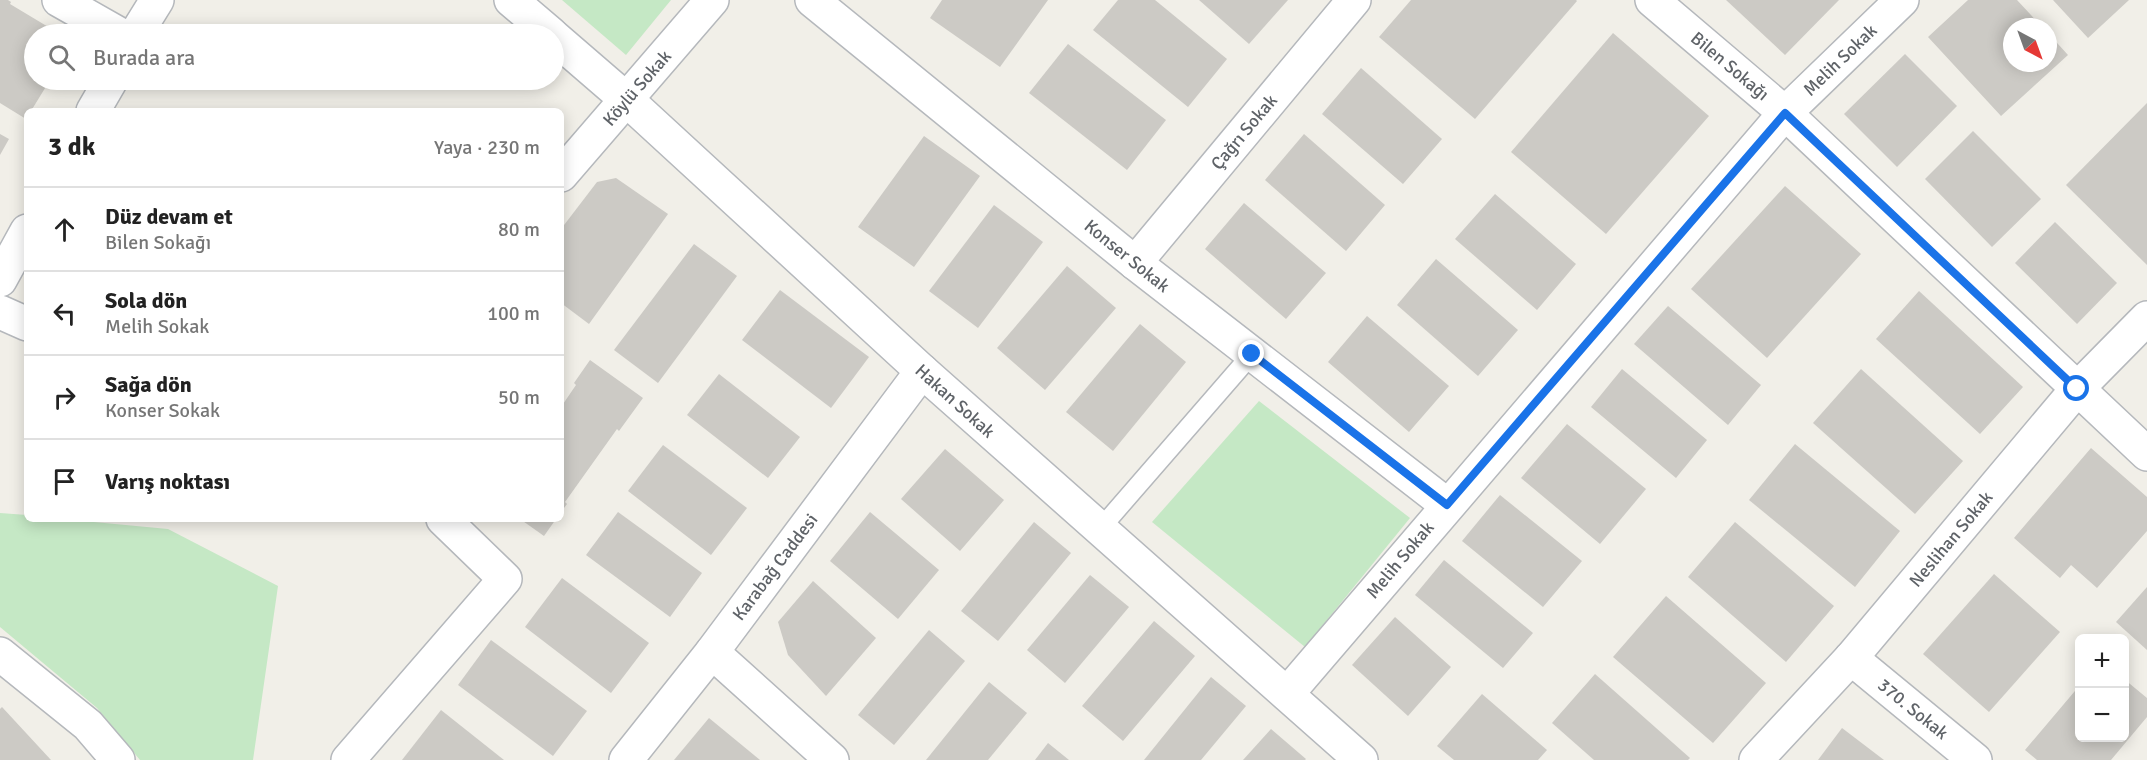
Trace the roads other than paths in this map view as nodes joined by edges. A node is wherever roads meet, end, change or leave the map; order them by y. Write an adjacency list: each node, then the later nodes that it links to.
1 (59, 0): 9 (street)
2 (157, 0): 10 (street)
3 (512, 0): 11 (street, Hakan Sokak)
4 (712, 0): 14 (street, Köylü Sokak)
5 (812, 0): 19 (street, Konser Sokak)
6 (1354, 0): 19 (street, Çağrı Sokak)
7 (1652, 0): 16 (street, Bilen Sokağı)
8 (1902, 0): 16 (street, Melih Sokak)
9 (101, 24)
10 (142, 24)
11 (539, 24)
12 (564, 46): 14 (street, Hakan Sokak)
13 (105, 90): 15 (street)
14 (627, 100): 17 (street, Köylü Sokak); 25 (street, Hakan Sokak)
15 (95, 108)
16 (1785, 113): 26 (street, Bilen Sokağı); 28 (street, Melih Sokak)
17 (564, 172)
18 (24, 236): 20 (street)
19 (1135, 263): 24 (street, Konser Sokak)
20 (0, 280)
21 (0, 312): 23 (street)
22 (2147, 318): 26 (street, Neslihan Sokak)
23 (24, 323)
24 (1252, 354): 28 (street, Konser Sokak); 30 (lane)
25 (922, 371): 30 (street, Hakan Sokak); 31 (street, Karabağ Caddesi)
26 (2077, 389): 27 (street, Bilen Sokağı); 33 (street, Neslihan Sokak)
27 (2147, 454)
28 (1447, 505): 34 (street, Melih Sokak)
29 (446, 522): 36 (street)
30 (1100, 529): 34 (street, Hakan Sokak)
31 (712, 652): 37 (street, Karabağ Caddesi); 38 (street)
32 (0, 654): 35 (street)
33 (1851, 658): 40 (street, Neslihan Sokak); 41 (street, 370. Sokak)
34 (1287, 694): 39 (street, Hakan Sokak)
35 (118, 760)
36 (348, 760)
37 (626, 760)
38 (832, 760)
39 (1361, 760)
40 (1756, 760)
41 (1975, 760)

